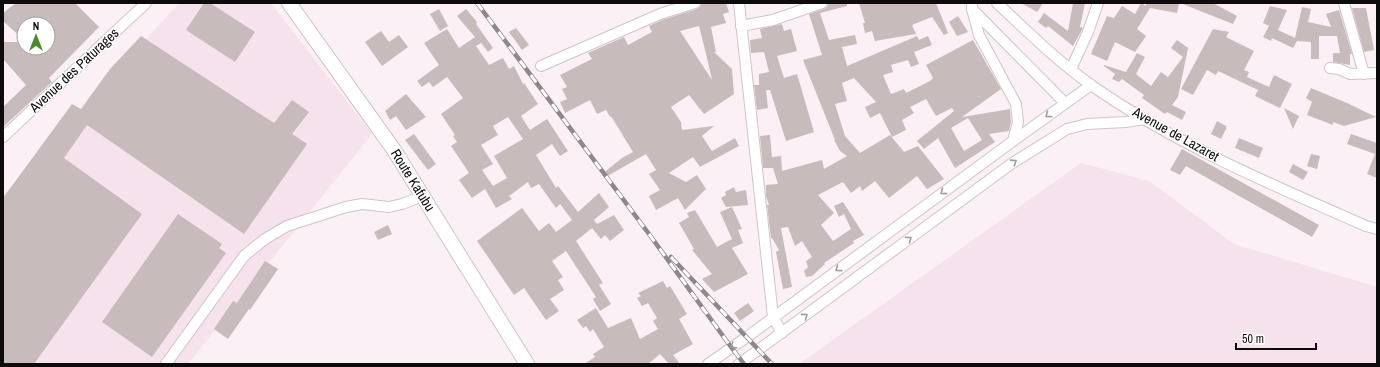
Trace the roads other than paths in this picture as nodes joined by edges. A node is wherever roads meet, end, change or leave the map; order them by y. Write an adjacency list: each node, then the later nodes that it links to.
1 (146, 3): 19 (street, Avenue des Paturages)
2 (289, 3): 21 (main road, Route Kafubu)
3 (695, 3): 11 (street)
4 (738, 3): 10 (street)
5 (822, 3): 10 (street)
6 (997, 3): 13 (street, Avenue de Lazaret)
7 (1098, 3): 13 (street)
8 (1344, 3): 15 (street)
9 (972, 6): 17 (street); 20 (street)
10 (741, 26): 23 (street)
11 (541, 66)
12 (1330, 68): 15 (street)
13 (1071, 70): 16 (street, Avenue de Lazaret)
14 (1377, 73): 15 (street)
15 (1364, 74)
16 (1091, 85): 17 (street); 18 (street, Avenue de Lazaret)
17 (1065, 103): 20 (street, one-way to 20)
18 (1145, 119): 22 (street, Avenue de Lazaret); 24 (street, one-way to 18)
19 (3, 137)
20 (1013, 141): 23 (street, one-way to 23)
21 (423, 196): 25 (street); 26 (main road, Route Kafubu)
22 (1377, 229)
23 (773, 317): 24 (street); 27 (street, one-way to 27)
24 (782, 333): 28 (street)
25 (166, 364)
26 (527, 364)
27 (708, 364)
28 (739, 364)

